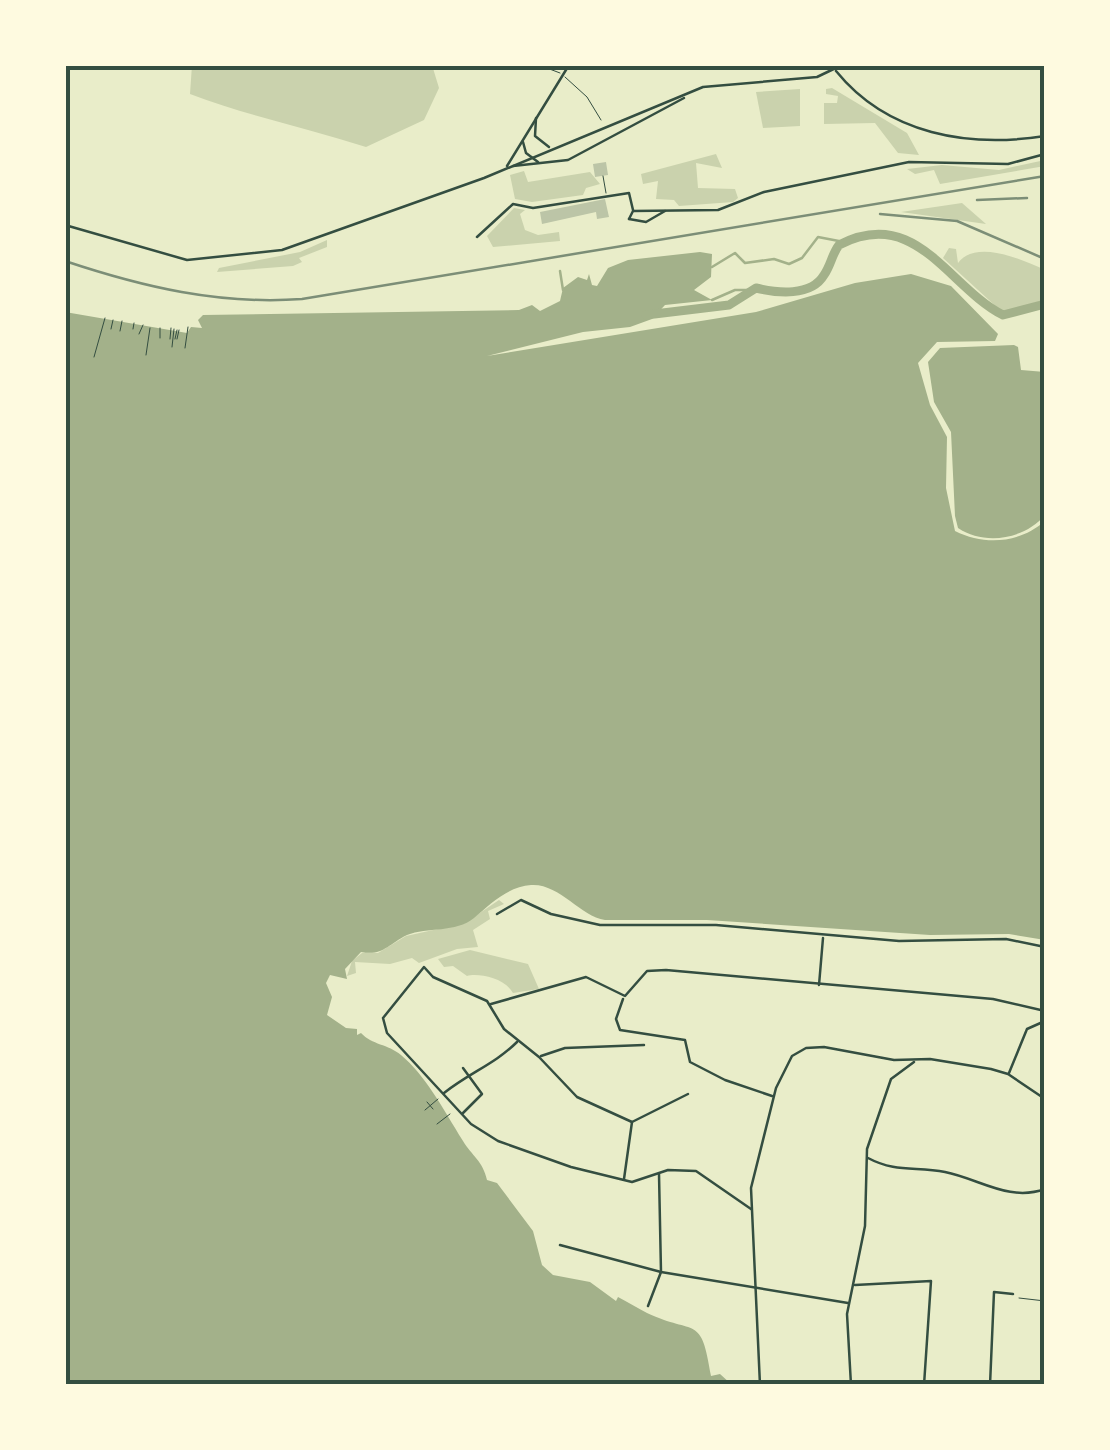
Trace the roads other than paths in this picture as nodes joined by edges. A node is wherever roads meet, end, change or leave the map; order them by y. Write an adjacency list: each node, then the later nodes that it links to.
1 (539, 65): 5 (street)
2 (569, 65): 5 (street)
3 (842, 65): 4 (street)
4 (836, 71): 6 (street); 11 (street)
5 (563, 74): 8 (street); 9 (street)
6 (692, 92): 7 (street); 10 (street)
7 (644, 112): 10 (street); 13 (street)
8 (536, 116): 12 (street); 13 (street)
9 (601, 120)
10 (646, 120): 16 (street)
11 (1045, 136)
12 (522, 140): 15 (street); 17 (street)
13 (551, 148): 15 (street)
14 (1045, 154): 20 (street)
15 (530, 157): 16 (street); 17 (street)
16 (542, 164): 17 (street)
17 (507, 167): 22 (street)
18 (603, 176): 19 (street)
19 (607, 196): 21 (street); 23 (street)
20 (666, 210): 21 (street); 21 (street)
21 (633, 211)
22 (65, 225)
23 (477, 236)
24 (496, 914): 25 (street)
25 (823, 936): 26 (street); 27 (street)
26 (1045, 947)
27 (818, 986): 28 (street); 30 (street)
28 (625, 996): 29 (street); 41 (street)
29 (490, 1004): 32 (street); 39 (street)
30 (1045, 1011)
31 (1045, 1021): 37 (street)
32 (518, 1041): 34 (street); 38 (street)
33 (644, 1045): 34 (street)
34 (539, 1057): 44 (street)
35 (915, 1061): 37 (street); 41 (street); 45 (street)
36 (463, 1068): 38 (street)
37 (1008, 1074): 42 (street)
38 (470, 1076): 39 (street); 43 (street)
39 (444, 1093): 43 (street)
40 (688, 1094): 44 (street)
41 (774, 1096): 49 (street)
42 (1045, 1099)
43 (462, 1114): 47 (street)
44 (632, 1122): 47 (street)
45 (866, 1157): 48 (street); 53 (street)
46 (659, 1173): 47 (street); 49 (street); 51 (street)
47 (624, 1180)
48 (1045, 1189)
49 (751, 1209): 52 (street)
50 (560, 1245): 51 (street)
51 (661, 1272): 52 (street); 56 (street)
52 (754, 1284): 55 (street); 57 (street)
53 (854, 1285): 55 (street); 59 (street)
54 (1014, 1294): 60 (street)
55 (850, 1304): 58 (street)
56 (648, 1306)
57 (760, 1385)
58 (852, 1385)
59 (924, 1385)
60 (990, 1385)

